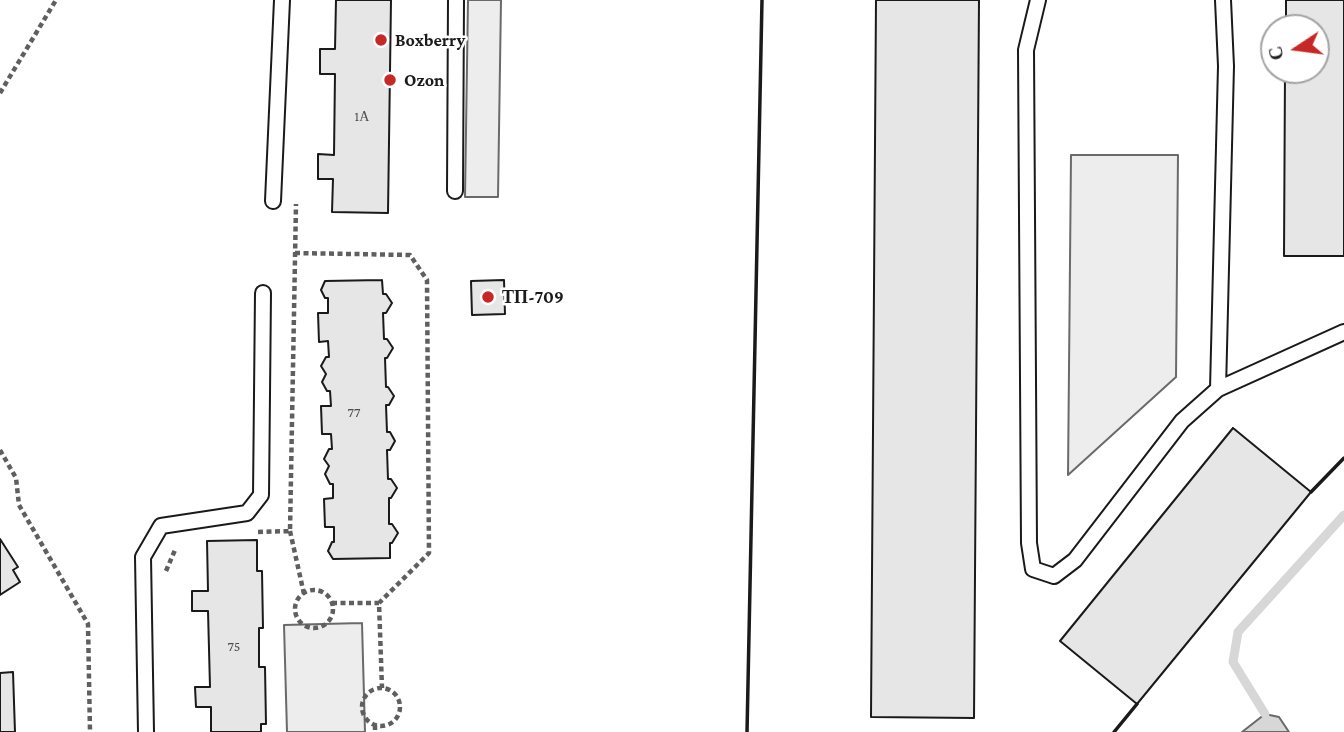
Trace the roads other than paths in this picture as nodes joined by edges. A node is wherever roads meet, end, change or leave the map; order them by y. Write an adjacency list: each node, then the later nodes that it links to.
1 (282, 0): 6 (lane)
2 (456, 0): 5 (lane)
3 (1038, 0): 9 (lane)
4 (1223, 0): 9 (lane)
5 (455, 191)
6 (273, 201)
7 (263, 293): 10 (lane)
8 (1344, 332): 9 (lane)
9 (1218, 389)
10 (146, 732)

